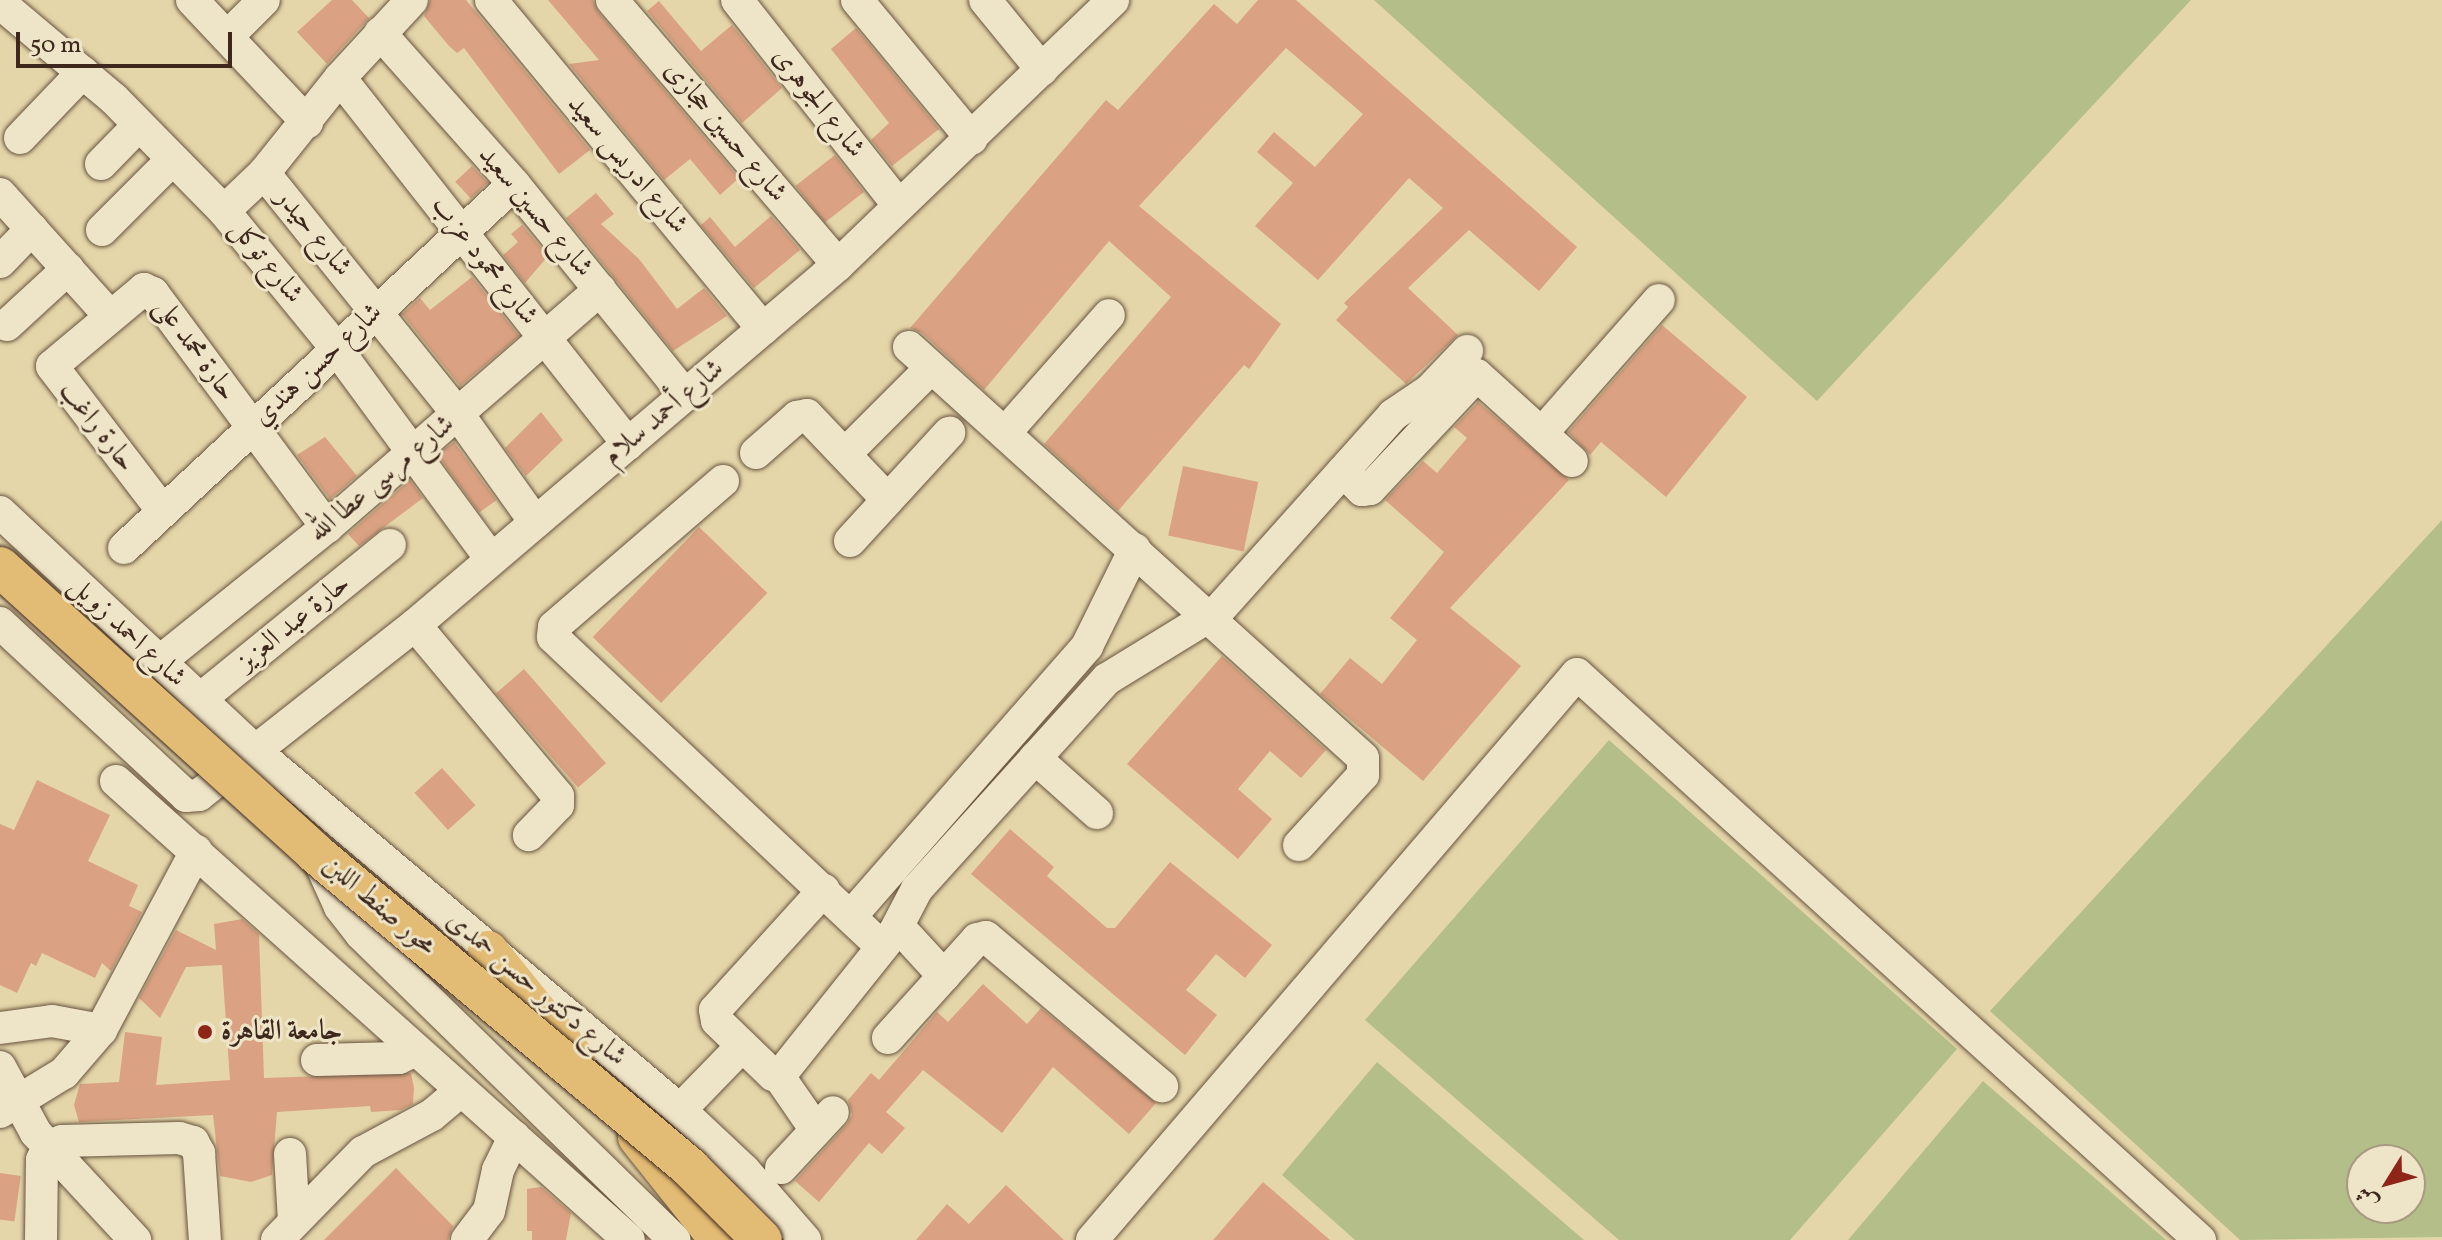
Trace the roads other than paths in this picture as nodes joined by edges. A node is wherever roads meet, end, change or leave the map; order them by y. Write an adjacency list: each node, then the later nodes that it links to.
1 (192, 0): 12 (street)
2 (264, 0): 12 (street)
3 (412, 0): 11 (street)
4 (491, 0): 39 (street, شارع ادريس سعيد)
5 (612, 0): 31 (street, شارع حسين حجازى)
6 (737, 0): 25 (street, شارع الجوهرى)
7 (857, 0): 19 (street)
8 (985, 0): 13 (street)
9 (1113, 0): 13 (street, شارع أحمد سلام)
10 (0, 3): 14 (street, شارع توكل)
11 (380, 33): 15 (street); 23 (street, شارع حسين سعيد)
12 (227, 37): 16 (street)
13 (1042, 70): 19 (street, شارع أحمد سلام)
14 (83, 72): 17 (street, شارع توكل); 18 (street)
15 (340, 78): 16 (street); 29 (street, شارع محمود عزب)
16 (307, 122): 22 (street)
17 (139, 125): 20 (street, شارع توكل); 21 (street)
18 (20, 138)
19 (972, 139): 25 (street, شارع أحمد سلام)
20 (173, 159): 26 (street, شارع توكل); 28 (street)
21 (101, 164)
22 (264, 173): 26 (street); 35 (street, شارع حيدر)
23 (514, 184): 29 (street, شارع حسن هندي); 33 (street, شارع حسين سعيد)
24 (0, 194): 27 (street)
25 (899, 206): 31 (street, شارع أحمد سلام)
26 (224, 211): 41 (street, شارع توكل)
27 (32, 229): 30 (street); 32 (street)
28 (102, 230)
29 (461, 232): 35 (street, شارع حسن هندي); 40 (street, شارع محمود عزب)
30 (0, 262)
31 (838, 265): 39 (street, شارع أحمد سلام)
32 (68, 269): 36 (street); 38 (street)
33 (600, 290): 40 (street, شارع مرسى عطا الله); 43 (street, شارع حسين سعيد)
34 (1659, 300): 48 (street)
35 (376, 310): 41 (street, شارع حسن هندي); 44 (street, شارع حيدر)
36 (108, 314): 45 (street, حارة محمد على); 57 (street, حارة راغب)
37 (1109, 315): 47 (street)
38 (7, 325)
39 (763, 329): 43 (street, شارع أحمد سلام)
40 (545, 338): 44 (street, شارع مرسى عطا الله); 49 (street, شارع محمود عزب)
41 (336, 348): 45 (street, شارع حسن هندي); 50 (street, شارع توكل)
42 (1467, 351): 54 (street)
43 (685, 395): 49 (street, شارع أحمد سلام)
44 (458, 414): 50 (street, شارع مرسى عطا الله); 59 (street, شارع حيدر)
45 (251, 427): 57 (street, شارع حسن هندي); 60 (street, حارة محمد على)
46 (949, 433): 56 (street)
47 (1005, 433): 52 (street); 64 (street)
48 (1542, 433): 53 (street); 54 (street)
49 (628, 444): 59 (street, شارع أحمد سلام)
50 (414, 453): 60 (street, شارع مرسى عطا الله); 65 (street, شارع توكل)
51 (756, 453): 52 (street)
52 (845, 454): 56 (street)
53 (1572, 461)
54 (1343, 471): 67 (street)
55 (723, 481): 82 (street)
56 (888, 500): 61 (street)
57 (162, 510): 63 (street, شارع حسن هندي)
58 (0, 512): 71 (street, شارع احمد زويل)
59 (535, 522): 65 (street, شارع أحمد سلام)
60 (327, 527): 71 (street, شارع مرسى عطا الله)
61 (850, 541)
62 (390, 545): 73 (street, حارة عبد العزيز)
63 (124, 548)
64 (1135, 549): 67 (street); 70 (street)
65 (491, 559): 69 (street, شارع أحمد سلام)
66 (0, 567): 81 (main road, محور صفط اللبن, bridge)
67 (1210, 618): 72 (street); 79 (street)
68 (0, 623): 74 (street, شارع أحمد سلام)
69 (415, 625): 74 (street, شارع أحمد سلام); 78 (street)
70 (1087, 646): 72 (street); 83 (street)
71 (159, 662): 73 (street, شارع احمد زويل)
72 (1114, 673): 75 (street)
73 (199, 700): 74 (street, شارع احمد زويل)
74 (255, 751): 85 (street, شارع دكتور حسن حمدى)
75 (1035, 758): 77 (street); 84 (street)
76 (116, 781): 80 (street)
77 (1097, 813)
78 (529, 835)
79 (1299, 845)
80 (196, 851): 88 (street); 91 (street)
81 (315, 853): 109 (street); 111 (main road, محور صفط اللبن, bridge)
82 (824, 890): 83 (street); 90 (street)
83 (851, 916): 84 (street)
84 (890, 936): 86 (street); 94 (street)
85 (488, 951): 98 (street, شارع دكتور حسن حمدى); 110 (main road)
86 (944, 976): 89 (street); 95 (street)
87 (0, 1028): 88 (street)
88 (101, 1030): 97 (street)
89 (888, 1038)
90 (742, 1046): 94 (street); 98 (street)
91 (414, 1051): 92 (street); 96 (street)
92 (317, 1060)
93 (0, 1067): 97 (street)
94 (778, 1075): 102 (street)
95 (1162, 1086)
96 (461, 1091): 99 (street); 103 (street)
97 (8, 1106): 100 (street)
98 (680, 1110): 112 (street, شارع دكتور حسن حمدى)
99 (514, 1137): 107 (street); 108 (street)
100 (48, 1147): 104 (street); 105 (street); 106 (street)
101 (290, 1154): 103 (street)
102 (781, 1168)
103 (286, 1231)
104 (41, 1240)
105 (135, 1240)
106 (205, 1240)
107 (467, 1240)
108 (629, 1240)
109 (675, 1240)
110 (720, 1240)
111 (762, 1240)
112 (805, 1240)
113 (1092, 1240): 114 (street)
114 (2200, 1240)

